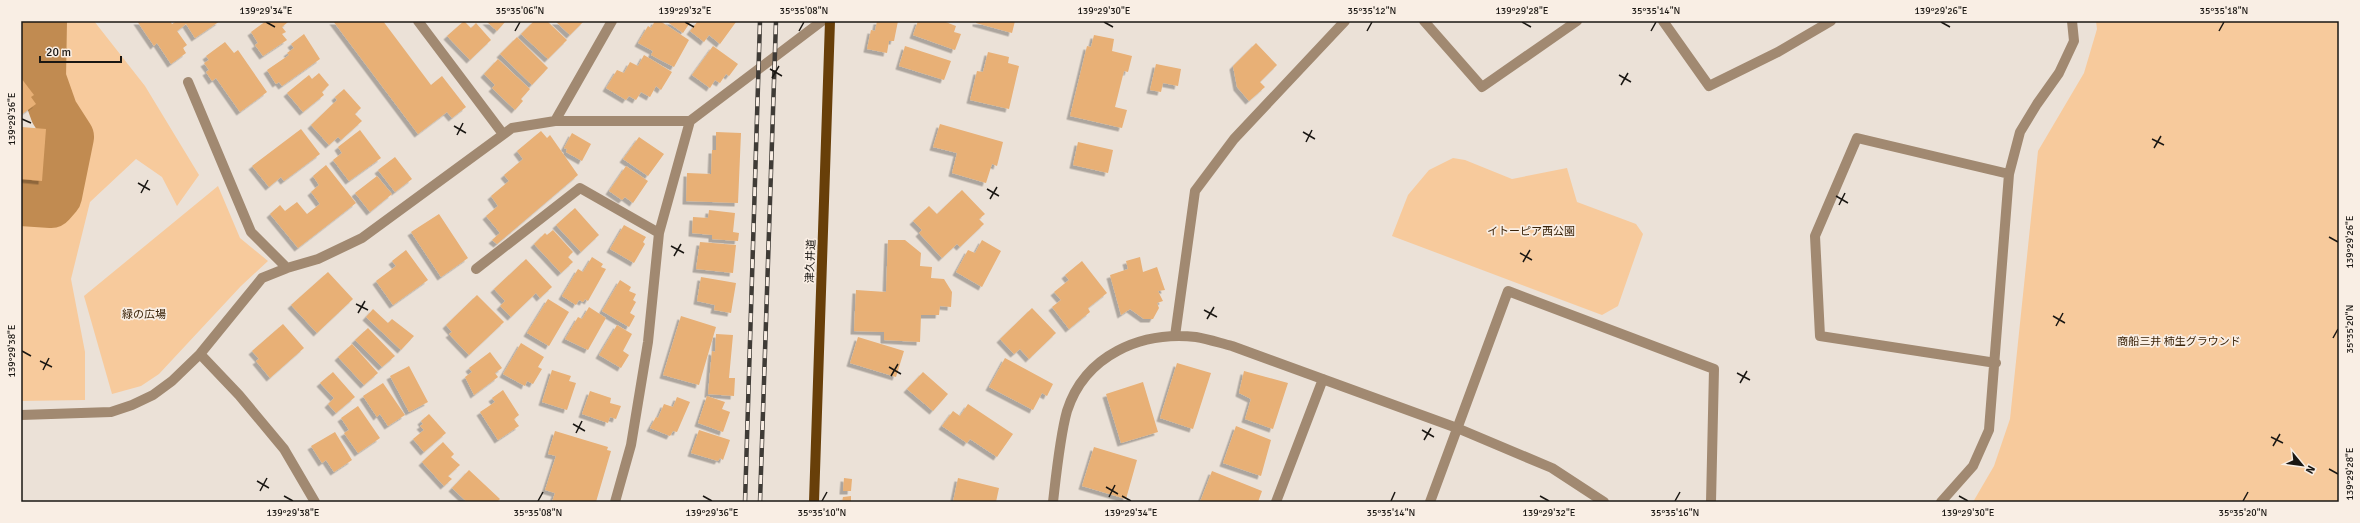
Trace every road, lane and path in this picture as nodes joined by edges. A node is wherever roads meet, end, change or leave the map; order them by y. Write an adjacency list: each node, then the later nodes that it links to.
1 (418, 21): 14 (street)
2 (612, 21): 12 (street)
3 (822, 21): 13 (street)
4 (830, 21): 28 (main road, 津久井道)
5 (1345, 21): 19 (street)
6 (1424, 21): 7 (street)
7 (1576, 21)
8 (1663, 21): 9 (street)
9 (1832, 21)
10 (2072, 21): 15 (street)
11 (188, 82): 17 (street)
12 (555, 121): 13 (street); 14 (street)
13 (690, 121): 16 (street)
14 (503, 134): 17 (street)
15 (2009, 174): 21 (street); 21 (street)
16 (659, 233): 18 (street); 27 (street)
17 (287, 268): 20 (street)
18 (476, 269)
19 (1175, 336): 22 (street); 29 (street)
20 (200, 354): 23 (street); 26 (street)
21 (1996, 363): 33 (street)
22 (1323, 379): 24 (street); 30 (street)
23 (21, 415)
24 (1457, 428): 25 (street); 31 (street); 32 (street)
25 (1597, 500)
26 (315, 502)
27 (614, 502)
28 (814, 502)
29 (1053, 502)
30 (1276, 502)
31 (1430, 502)
32 (1711, 502)
33 (1941, 502)

